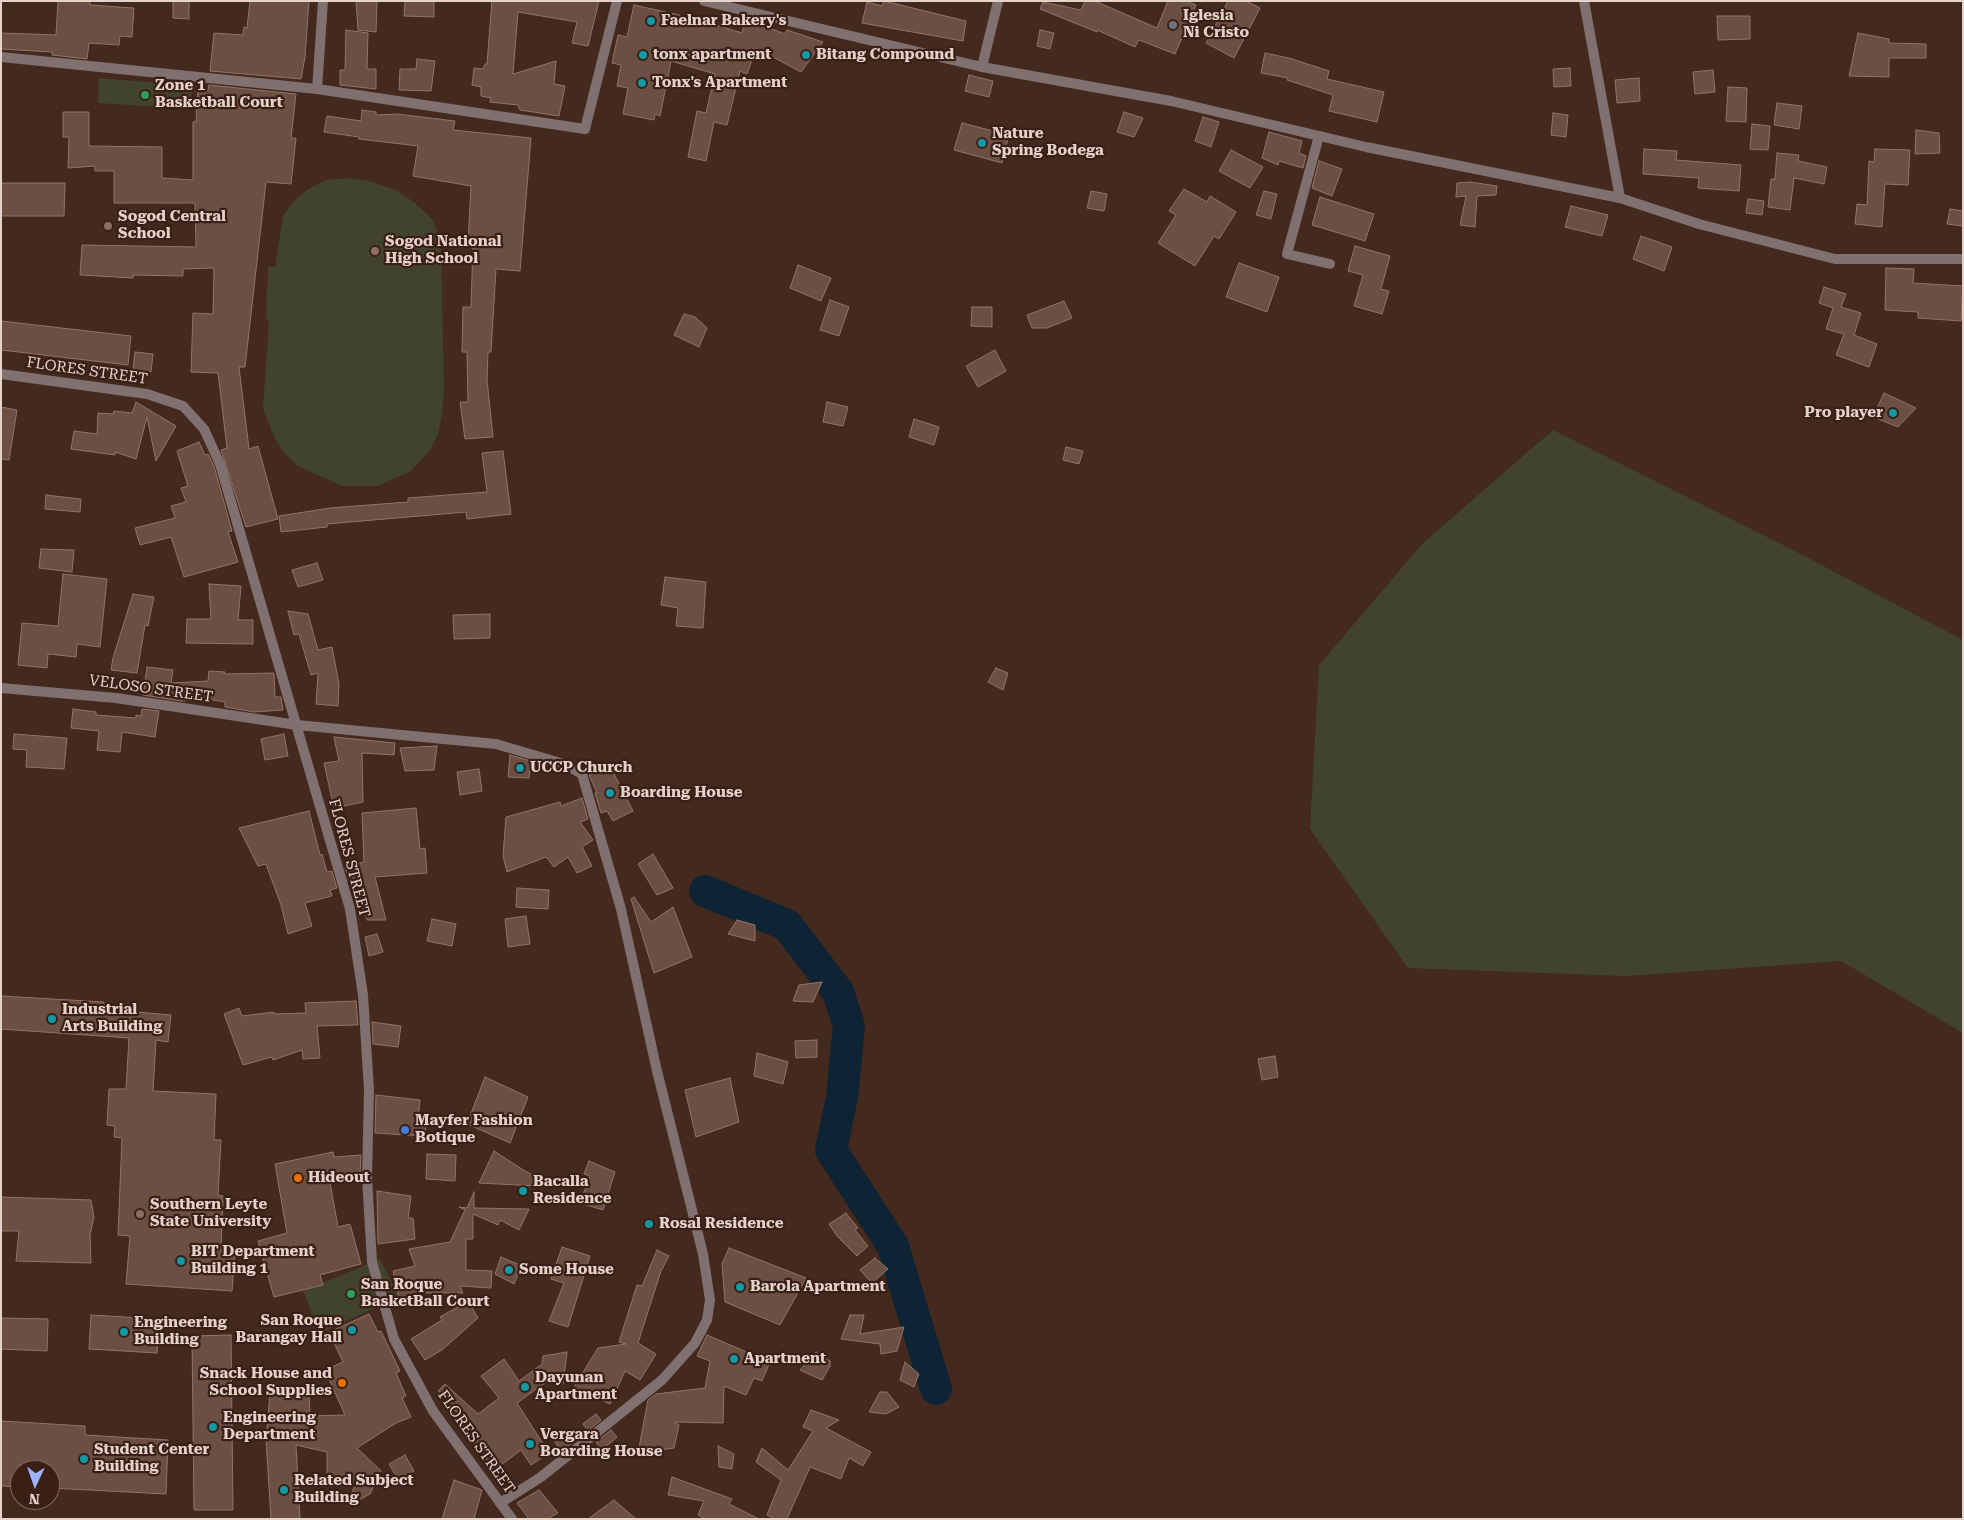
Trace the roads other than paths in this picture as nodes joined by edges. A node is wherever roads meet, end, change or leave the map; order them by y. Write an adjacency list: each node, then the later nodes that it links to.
1 (323, 1): 8 (street)
2 (617, 1): 8 (street)
3 (704, 1): 7 (street)
4 (998, 1): 7 (street)
5 (1584, 1): 10 (street)
6 (1, 57): 8 (street)
7 (982, 67): 9 (street)
8 (318, 89)
9 (1319, 136): 10 (street); 12 (street)
10 (1620, 198): 11 (street)
11 (1963, 259)
12 (1330, 264)
13 (1, 374): 15 (street, FLORES STREET)
14 (1, 688): 15 (street, VELOSO STREET)
15 (297, 725): 16 (street, FLORES STREET); 16 (street, VELOSO STREET)
16 (500, 1503): 17 (street, FLORES STREET)
17 (512, 1519)

